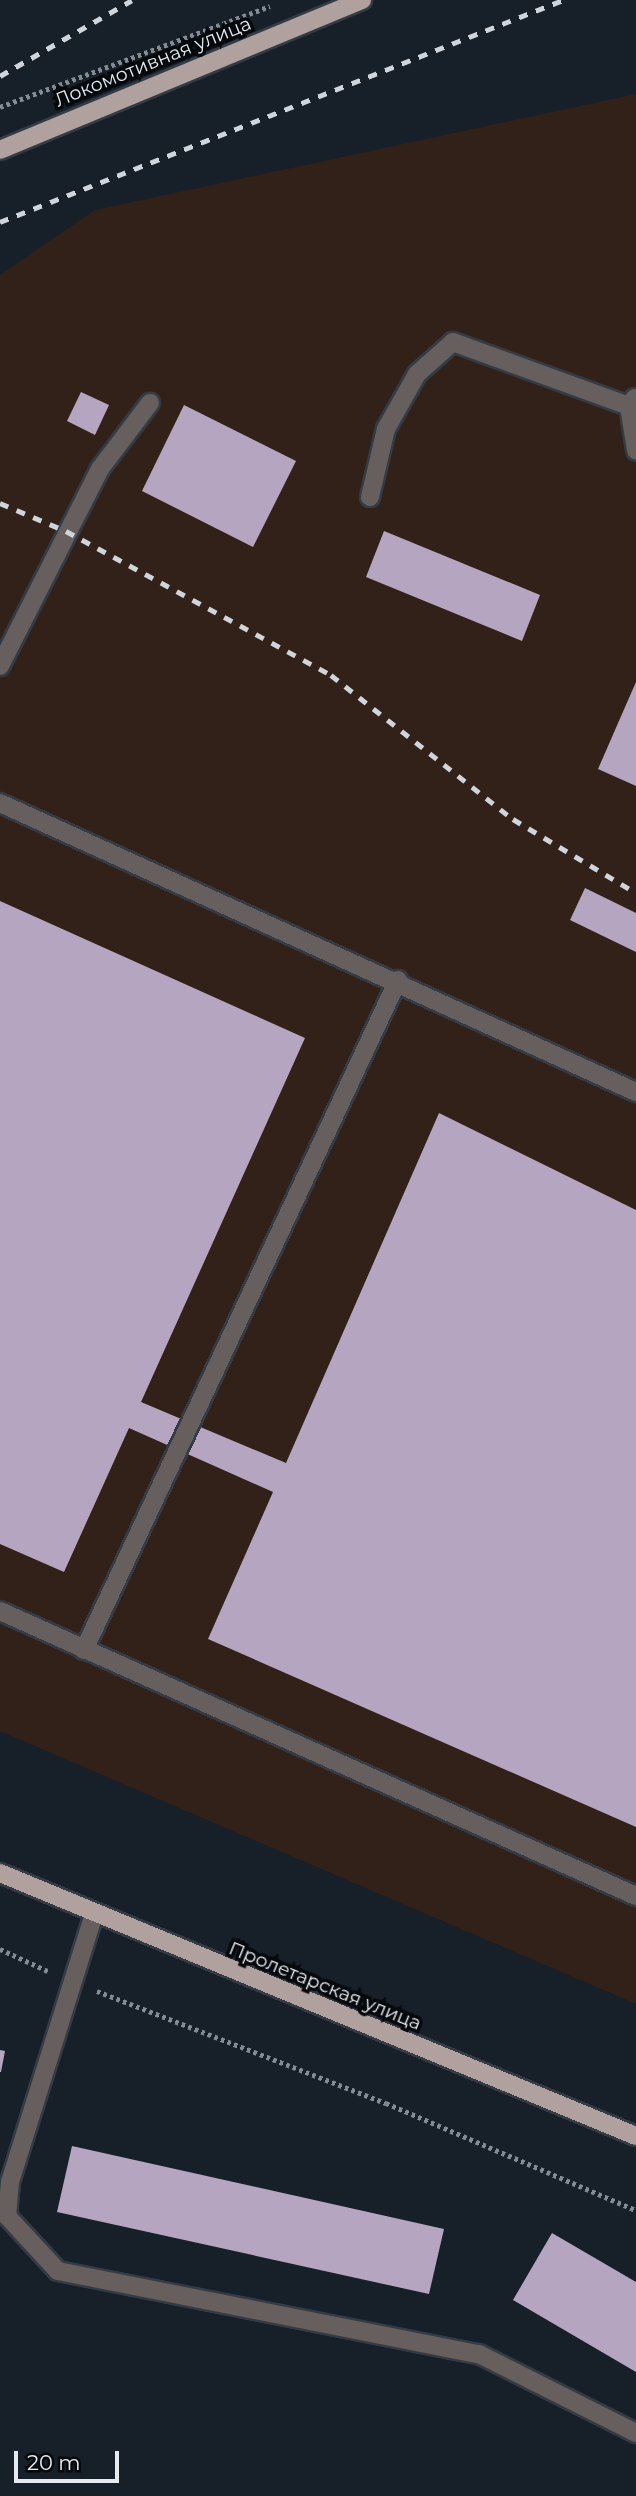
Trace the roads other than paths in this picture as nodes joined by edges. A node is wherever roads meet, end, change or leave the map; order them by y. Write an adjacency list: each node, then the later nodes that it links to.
1 (362, 0): 2 (main road, Локомотивная улица)
2 (0, 150)
3 (632, 401): 5 (lane); 6 (lane)
4 (150, 403): 7 (lane)
5 (636, 450)
6 (370, 497)
7 (0, 666)
8 (0, 803): 9 (lane)
9 (398, 980): 10 (lane); 12 (lane)
10 (636, 1092)
11 (0, 1611): 12 (lane)
12 (84, 1650): 14 (lane)
13 (0, 1873): 15 (main road, Пролетарская улица)
14 (636, 1896)
15 (94, 1914): 16 (main road, Пролетарская улица); 17 (lane)
16 (636, 2136)
17 (5, 2181): 18 (lane)
18 (636, 2433)

